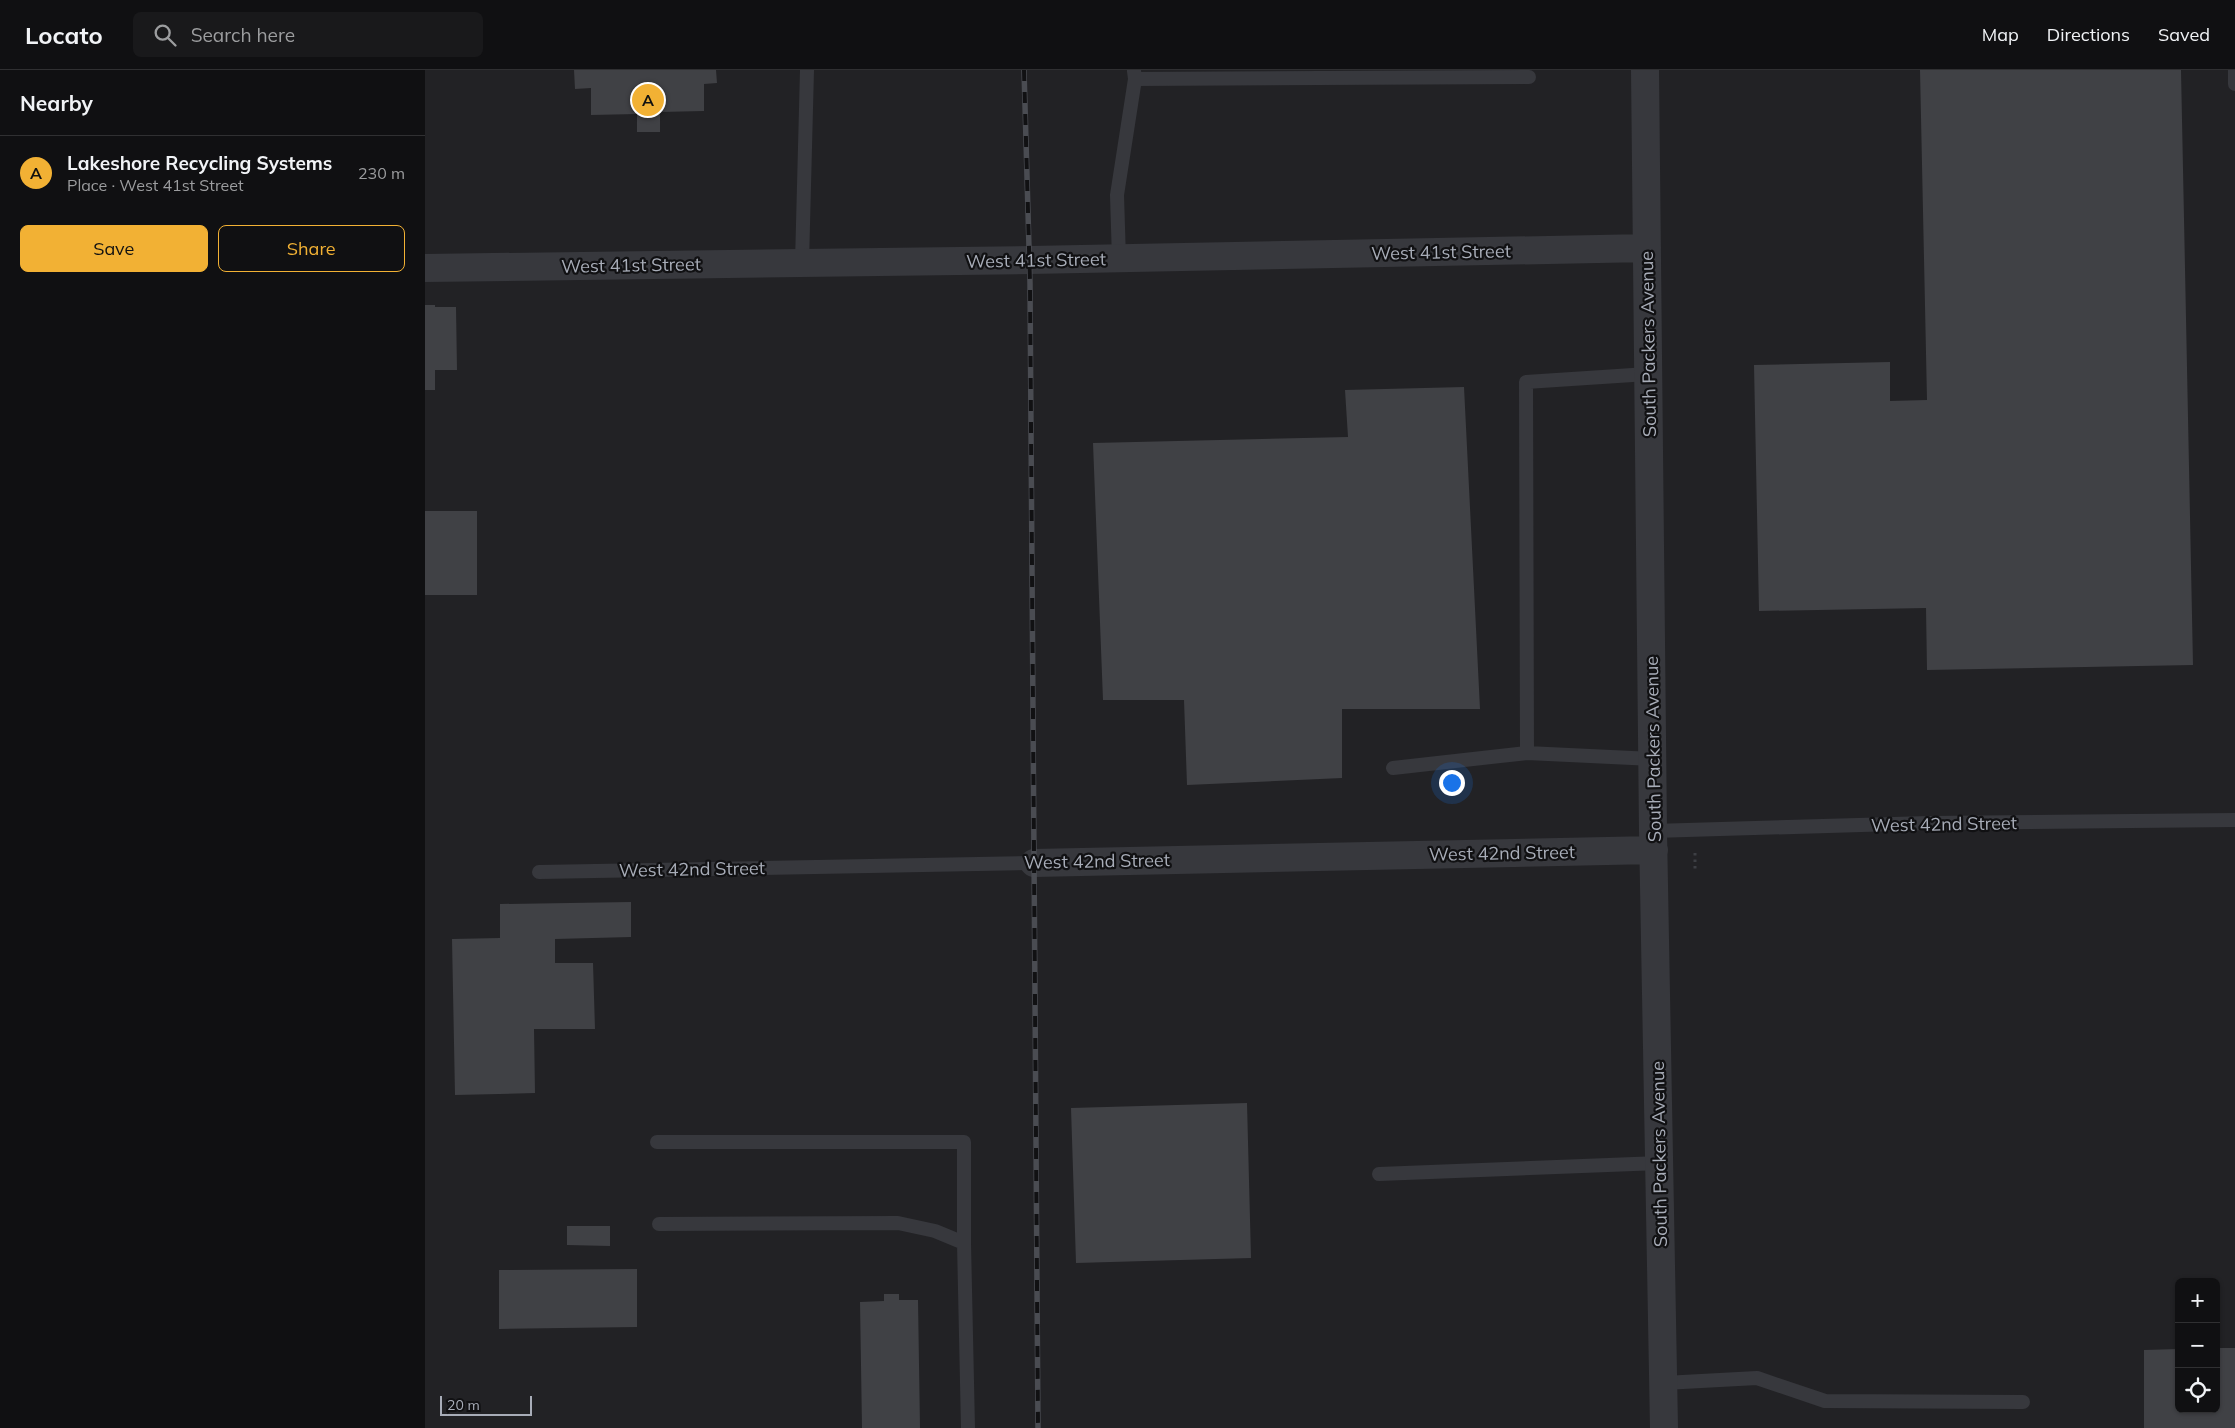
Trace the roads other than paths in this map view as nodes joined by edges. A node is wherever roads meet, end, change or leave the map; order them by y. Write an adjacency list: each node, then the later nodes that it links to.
1 (807, 70): 9 (lane)
2 (1645, 70): 7 (street, South Packers Avenue)
3 (2235, 70): 6 (lane)
4 (1135, 74): 5 (lane); 8 (lane)
5 (1529, 77)
6 (2235, 84)
7 (1647, 248): 8 (street, West 41st Street); 11 (street, South Packers Avenue)
8 (1119, 259): 9 (street, West 41st Street)
9 (802, 263): 10 (street, West 41st Street)
10 (425, 268)
11 (1648, 374): 12 (lane); 13 (street, South Packers Avenue)
12 (1527, 752): 13 (lane); 14 (lane)
13 (1653, 759): 16 (street, South Packers Avenue)
14 (1393, 768)
15 (2235, 820): 16 (lane, West 42nd Street)
16 (1654, 841): 17 (street, West 42nd Street); 20 (street, South Packers Avenue)
17 (1034, 862): 18 (lane, West 42nd Street)
18 (539, 872)
19 (657, 1142): 23 (lane)
20 (1660, 1163): 21 (lane); 24 (street, South Packers Avenue)
21 (1379, 1174)
22 (659, 1224): 23 (lane)
23 (964, 1243): 26 (lane)
24 (1663, 1383): 25 (lane); 27 (street, South Packers Avenue)
25 (2023, 1402)
26 (968, 1428)
27 (1664, 1428)

